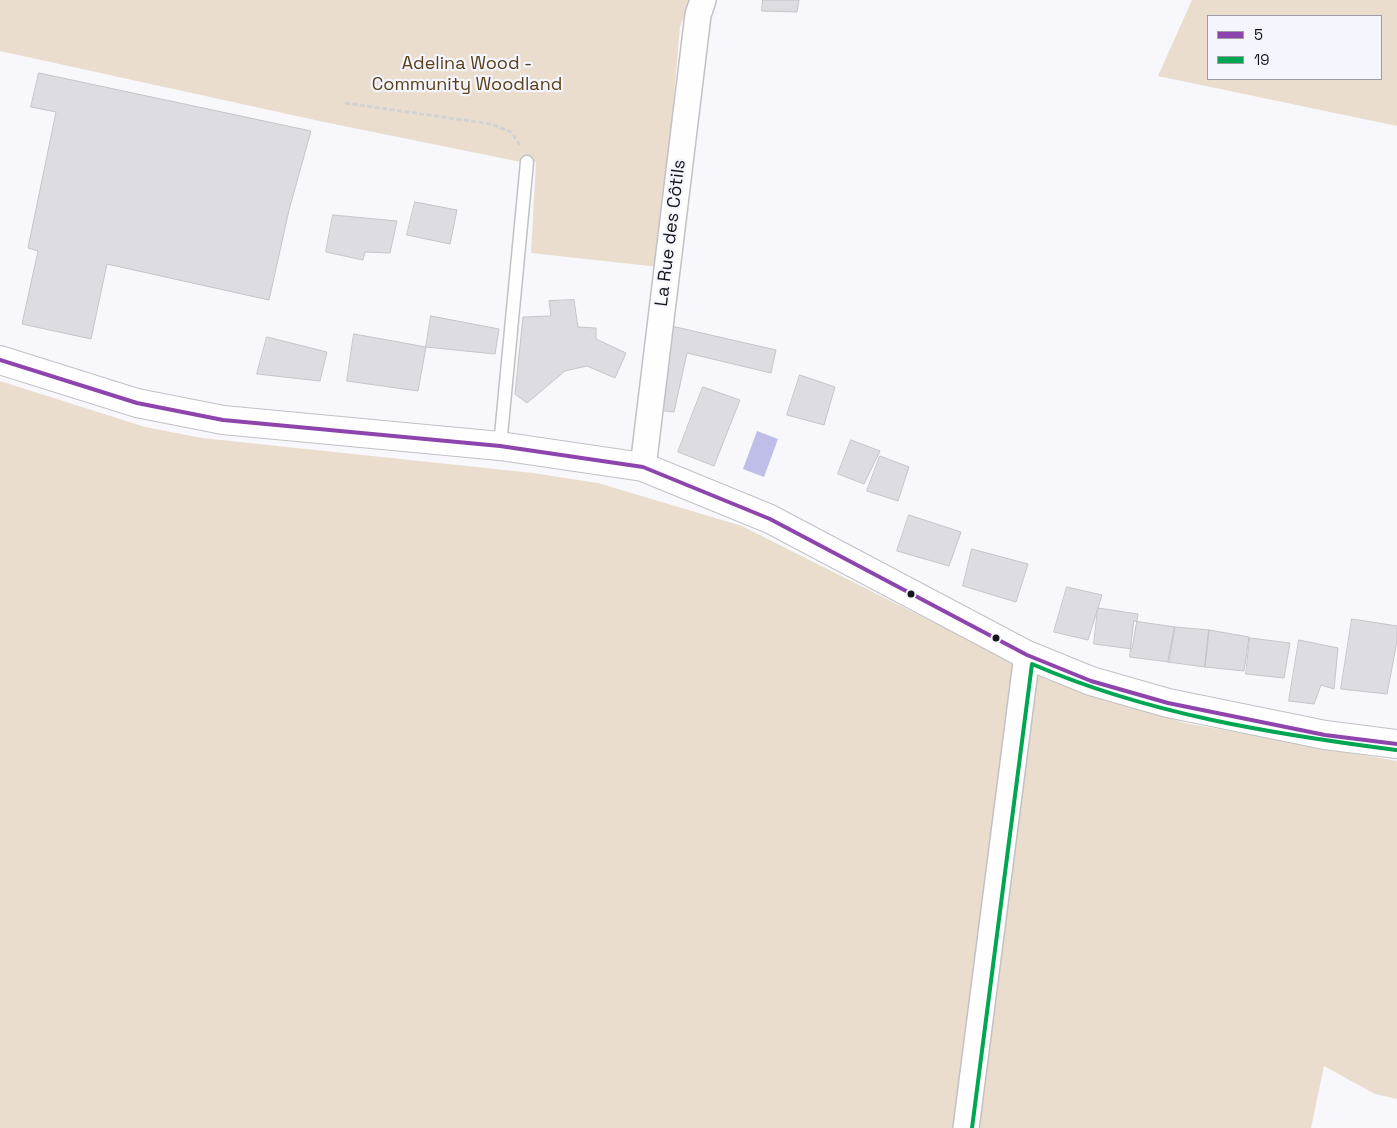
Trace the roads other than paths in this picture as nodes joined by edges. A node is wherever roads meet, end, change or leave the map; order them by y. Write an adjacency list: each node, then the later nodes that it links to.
1 (703, 0): 5 (street, La Rue des Côtils)
2 (526, 162): 4 (lane)
3 (0, 360): 4 (main road)
4 (500, 446): 5 (main road)
5 (643, 466): 6 (main road)
6 (1027, 655): 7 (main road); 8 (street)
7 (1397, 744)
8 (966, 1128)

